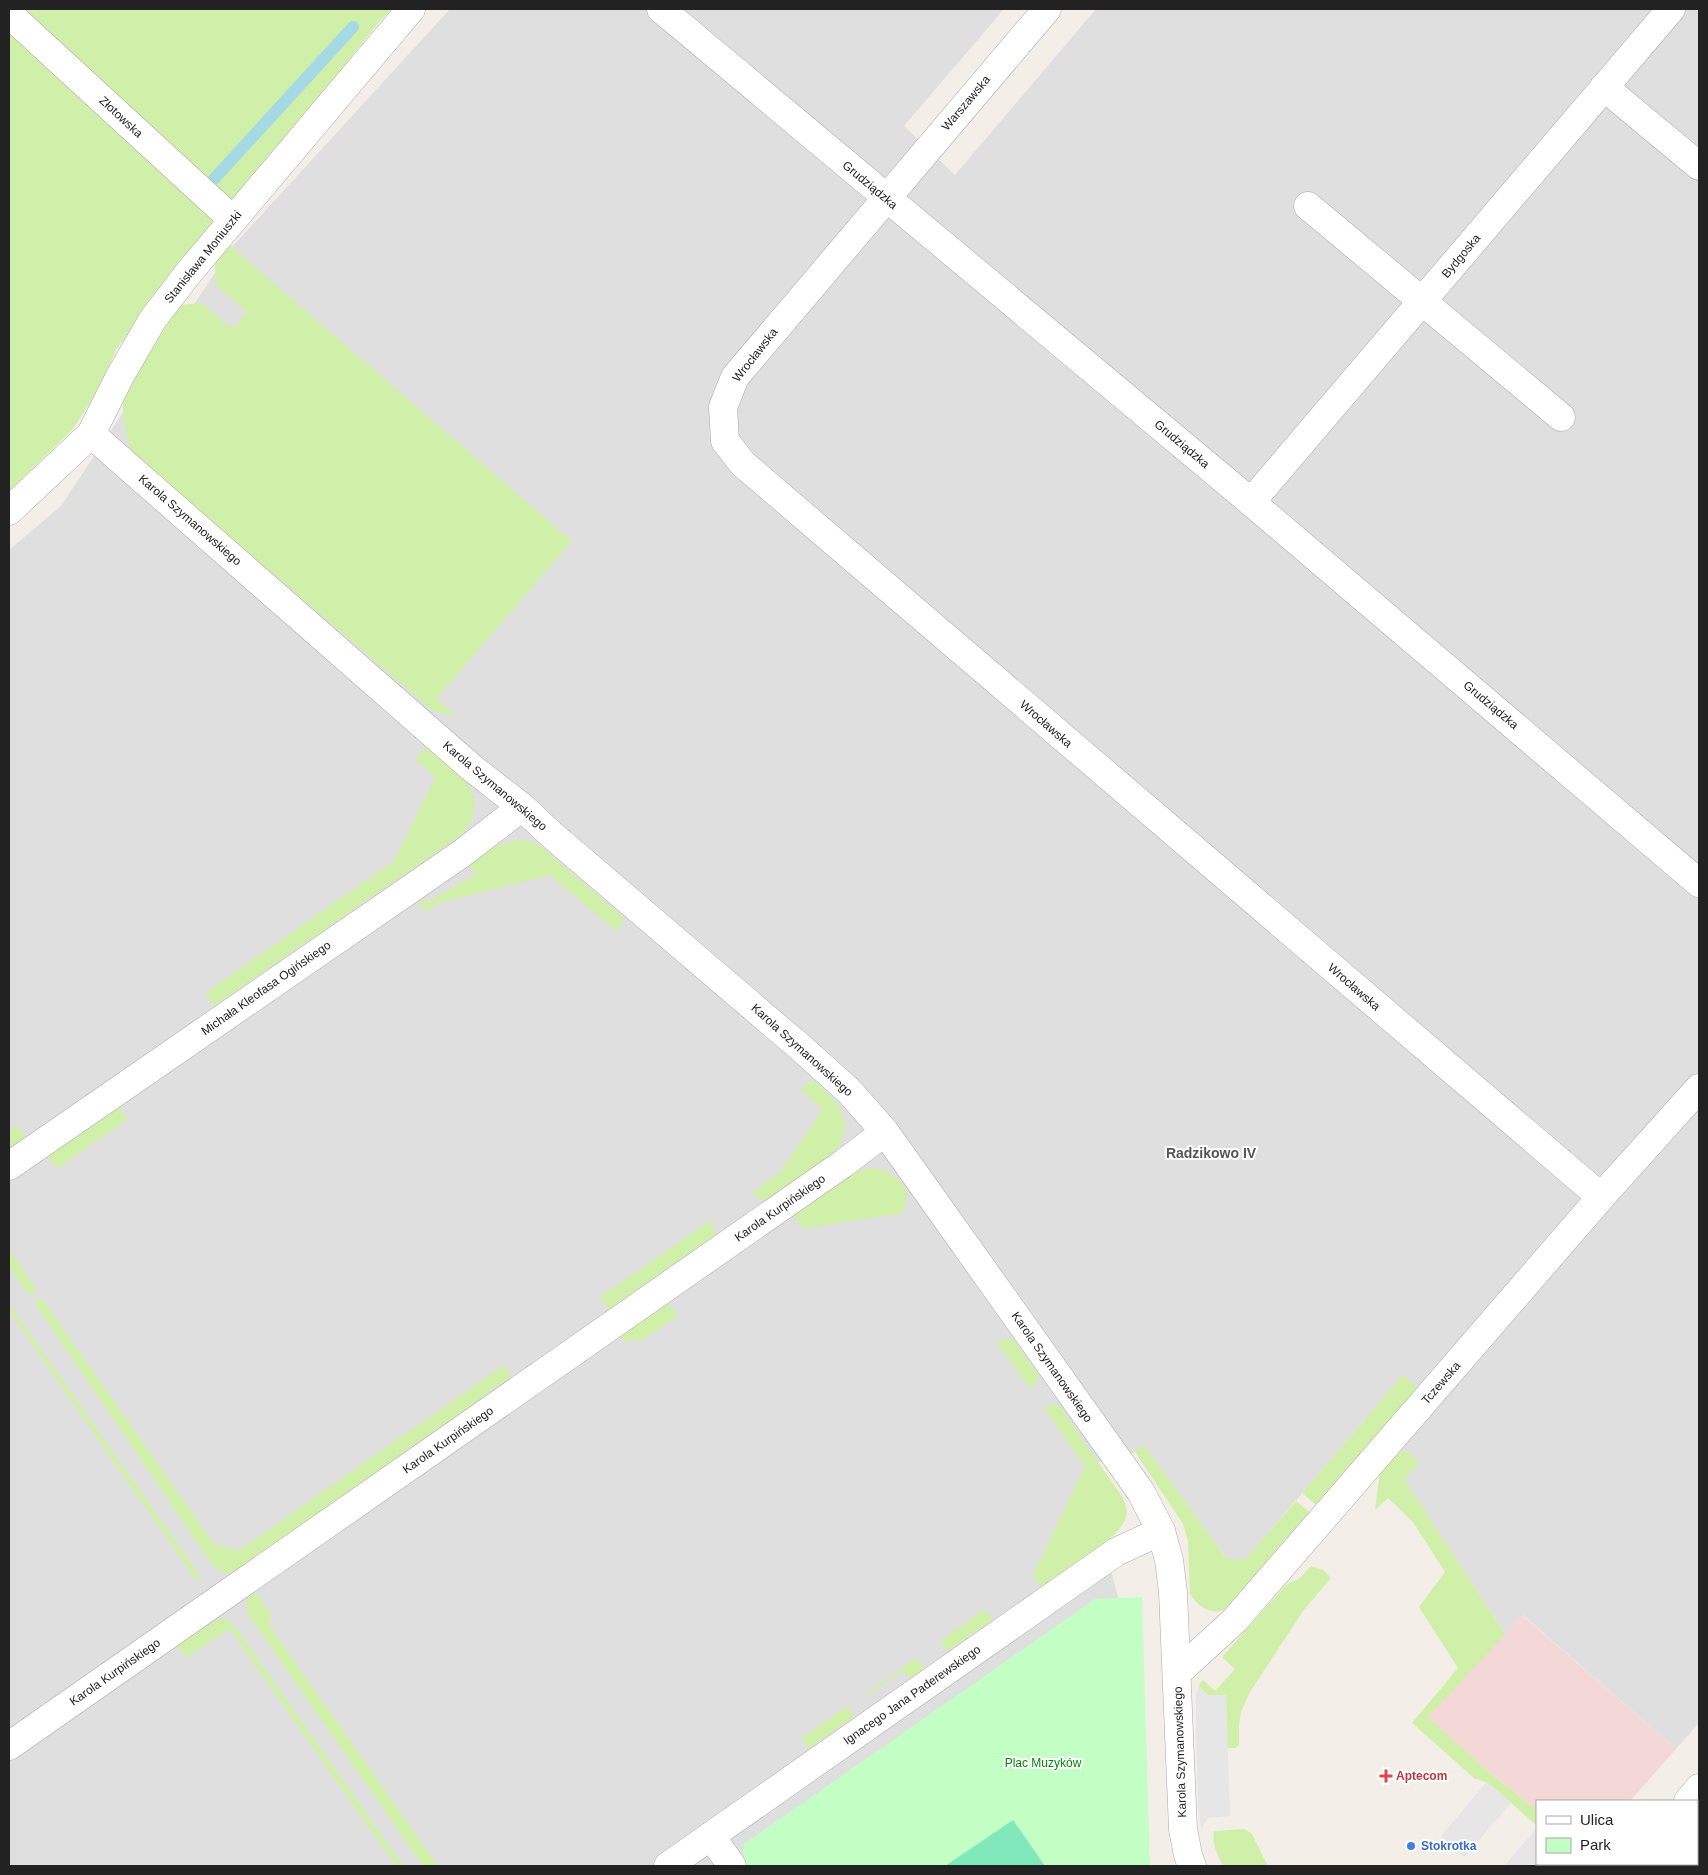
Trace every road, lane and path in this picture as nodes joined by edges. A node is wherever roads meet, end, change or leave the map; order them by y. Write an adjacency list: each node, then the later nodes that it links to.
1 (411, 9): 10 (street, Stanisława Moniuszki)
2 (661, 9): 8 (street, Grudziądzka)
3 (1047, 9): 8 (street, Warszawska)
4 (1671, 9): 6 (street, Bydgoska)
5 (9, 14): 10 (street, Złotowska)
6 (1604, 87): 7 (street); 11 (street, Bydgoska)
7 (1699, 166)
8 (886, 198): 14 (street, Grudziądzka); 21 (street, Wrocławska)
9 (1308, 206): 11 (street)
10 (234, 220): 13 (street, Stanisława Moniuszki)
11 (1422, 302): 12 (street); 14 (street, Bydgoska)
12 (1560, 418)
13 (91, 434): 15 (street, Stanisława Moniuszki); 16 (street, Karola Szymanowskiego)
14 (1251, 502): 17 (street, Grudziądzka)
15 (9, 511)
16 (522, 807): 19 (street, Karola Szymanowskiego); 20 (street, Michała Kleofasa Ogińskiego)
17 (1694, 868)
18 (1699, 1088): 21 (street, Tczewska)
19 (885, 1132): 22 (street, Karola Szymanowskiego); 24 (street, Karola Kurpińskiego)
20 (9, 1166)
21 (1601, 1197): 23 (street, Tczewska)
22 (1161, 1531): 23 (street, Karola Szymanowskiego); 27 (street, Ignacego Jana Paderewskiego)
23 (1177, 1673): 30 (street, Karola Szymanowskiego)
24 (9, 1746)
25 (1699, 1788): 26 (street)
26 (1689, 1800)
27 (711, 1836): 28 (street, Ignacego Jana Paderewskiego); 29 (street)
28 (668, 1866)
29 (732, 1866)
30 (1192, 1866)

